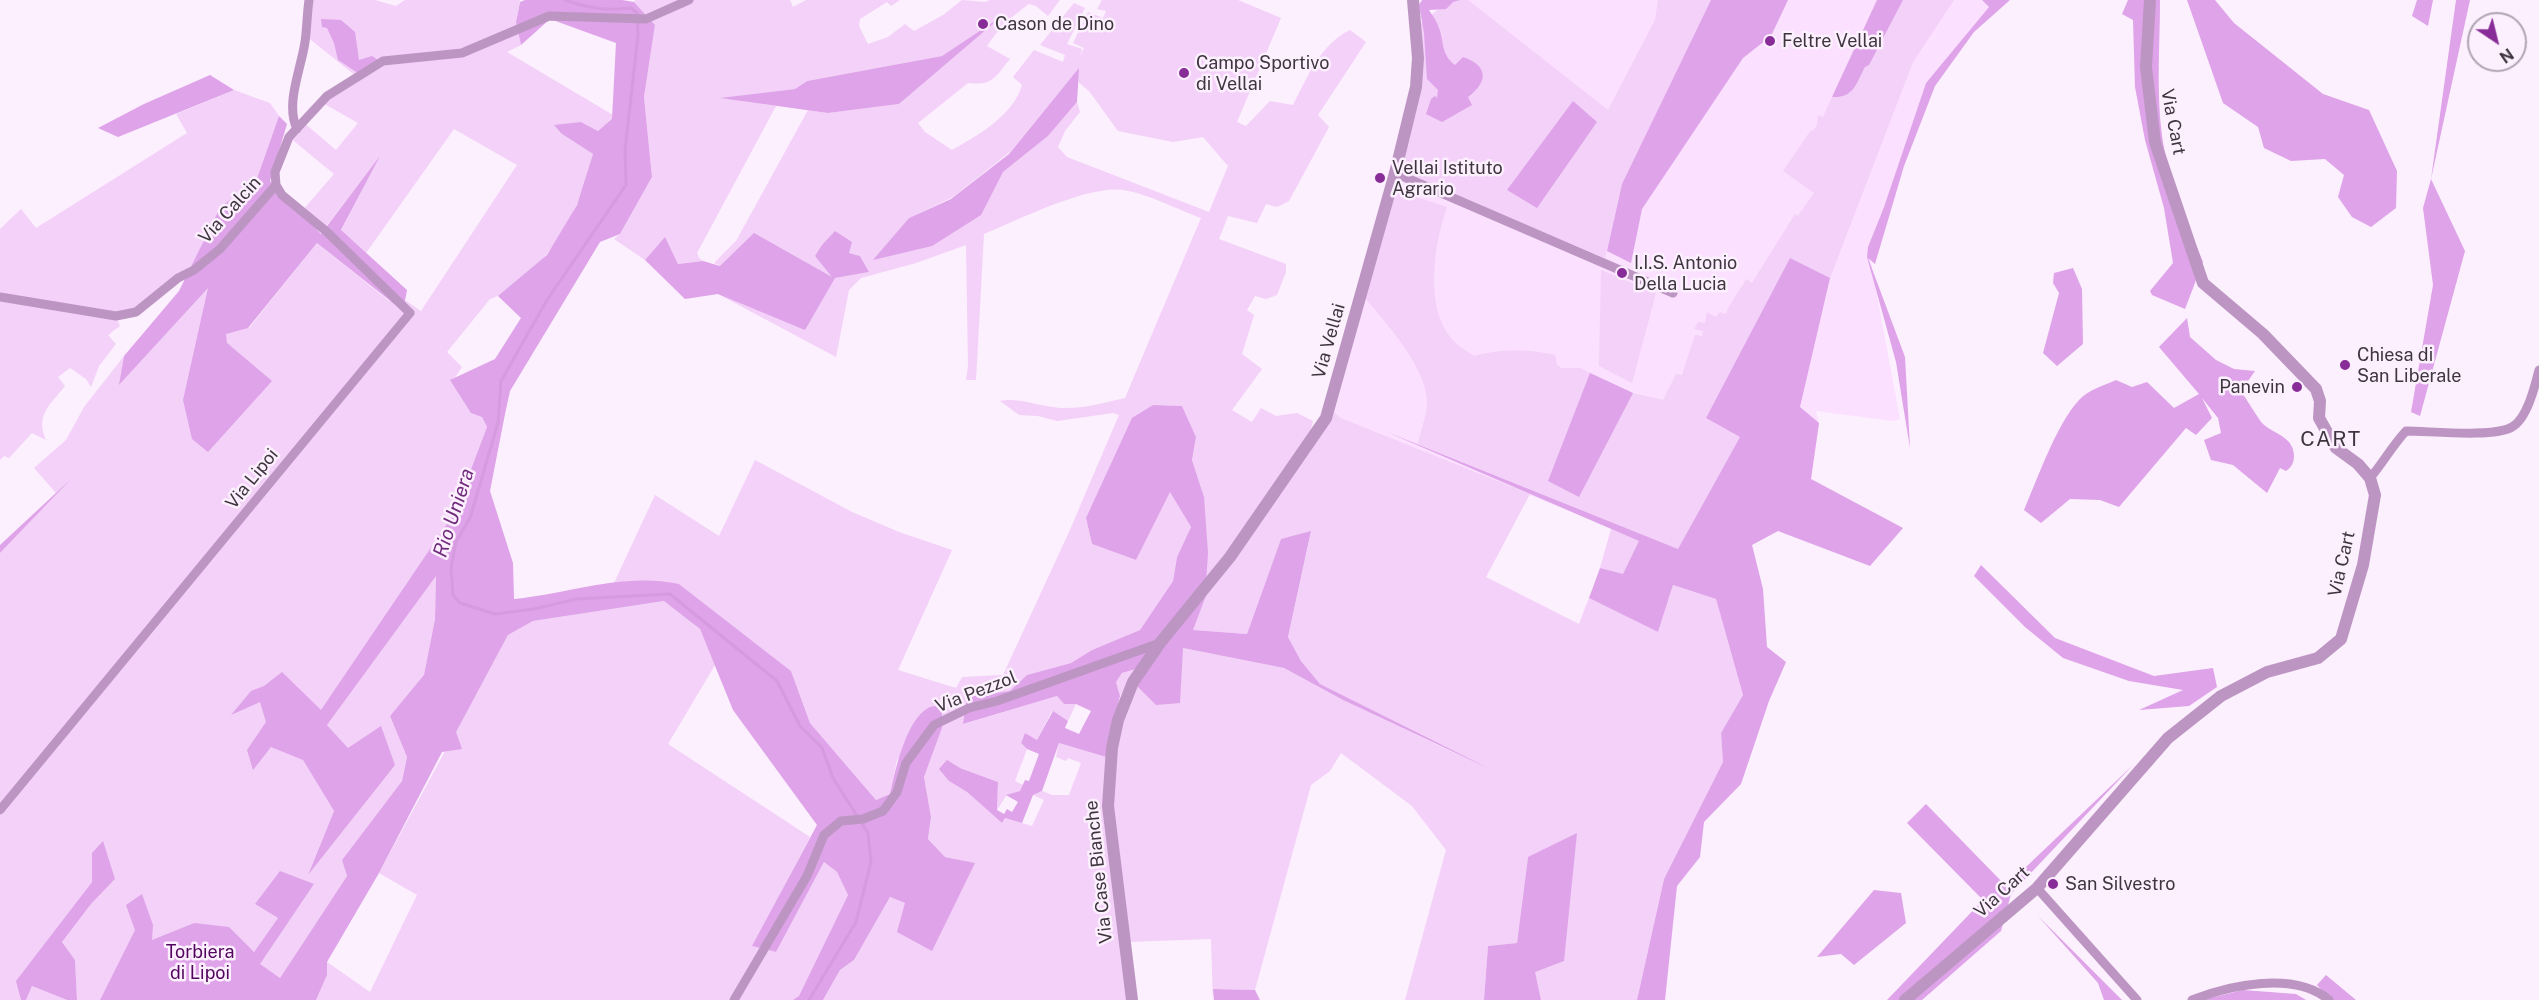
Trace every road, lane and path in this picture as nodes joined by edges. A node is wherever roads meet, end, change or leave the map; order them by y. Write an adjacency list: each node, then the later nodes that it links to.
1 (309, 0): 5 (street)
2 (689, 0): 5 (street, Via Calcin)
3 (1413, 0): 6 (street, Via Vellai)
4 (2150, 0): 13 (street, Via Cart)
5 (297, 129): 7 (street, Via Calcin)
6 (1395, 173): 8 (street); 14 (street, Via Vellai)
7 (276, 185): 9 (street, Via Calcin); 15 (street, Via Lipoi)
8 (1673, 294)
9 (0, 297)
10 (2539, 370): 12 (street)
11 (2539, 394): 12 (street)
12 (2513, 427): 13 (street)
13 (2370, 478): 16 (street, Via Cart)
14 (1160, 643): 17 (street, Via Pezzol); 18 (street, Via Case Bianche)
15 (0, 810)
16 (2037, 888): 19 (street, Via Cart); 20 (street)
17 (734, 1000)
18 (1132, 1000)
19 (1905, 1000)
20 (2137, 1000)
21 (2192, 1000): 22 (street)
22 (2329, 1000)

